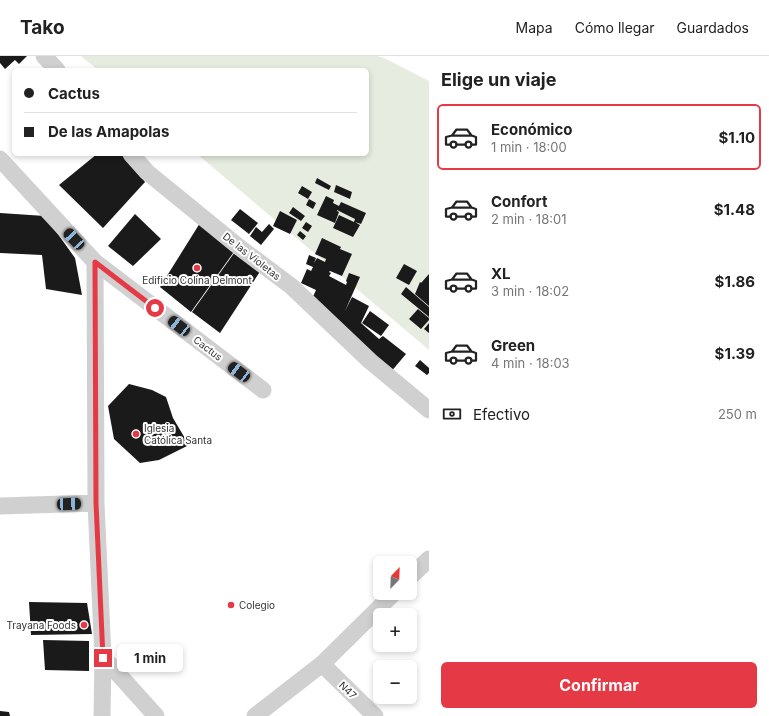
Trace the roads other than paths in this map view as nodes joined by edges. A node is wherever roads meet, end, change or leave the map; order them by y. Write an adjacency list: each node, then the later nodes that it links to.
1 (44, 56): 2 (street)
2 (55, 68)
3 (133, 156): 7 (street, De las Violetas)
4 (0, 159): 5 (street, Cactus)
5 (95, 262): 6 (street, Cactus); 8 (street)
6 (263, 390)
7 (429, 410)
8 (96, 503): 9 (street); 13 (street)
9 (0, 506)
10 (429, 559): 11 (street)
11 (417, 570)
12 (387, 600): 14 (street)
13 (103, 658): 15 (street); 16 (street)
14 (322, 664): 17 (street); 18 (street, N47)
15 (102, 716)
16 (156, 716)
17 (255, 716)
18 (375, 716)

